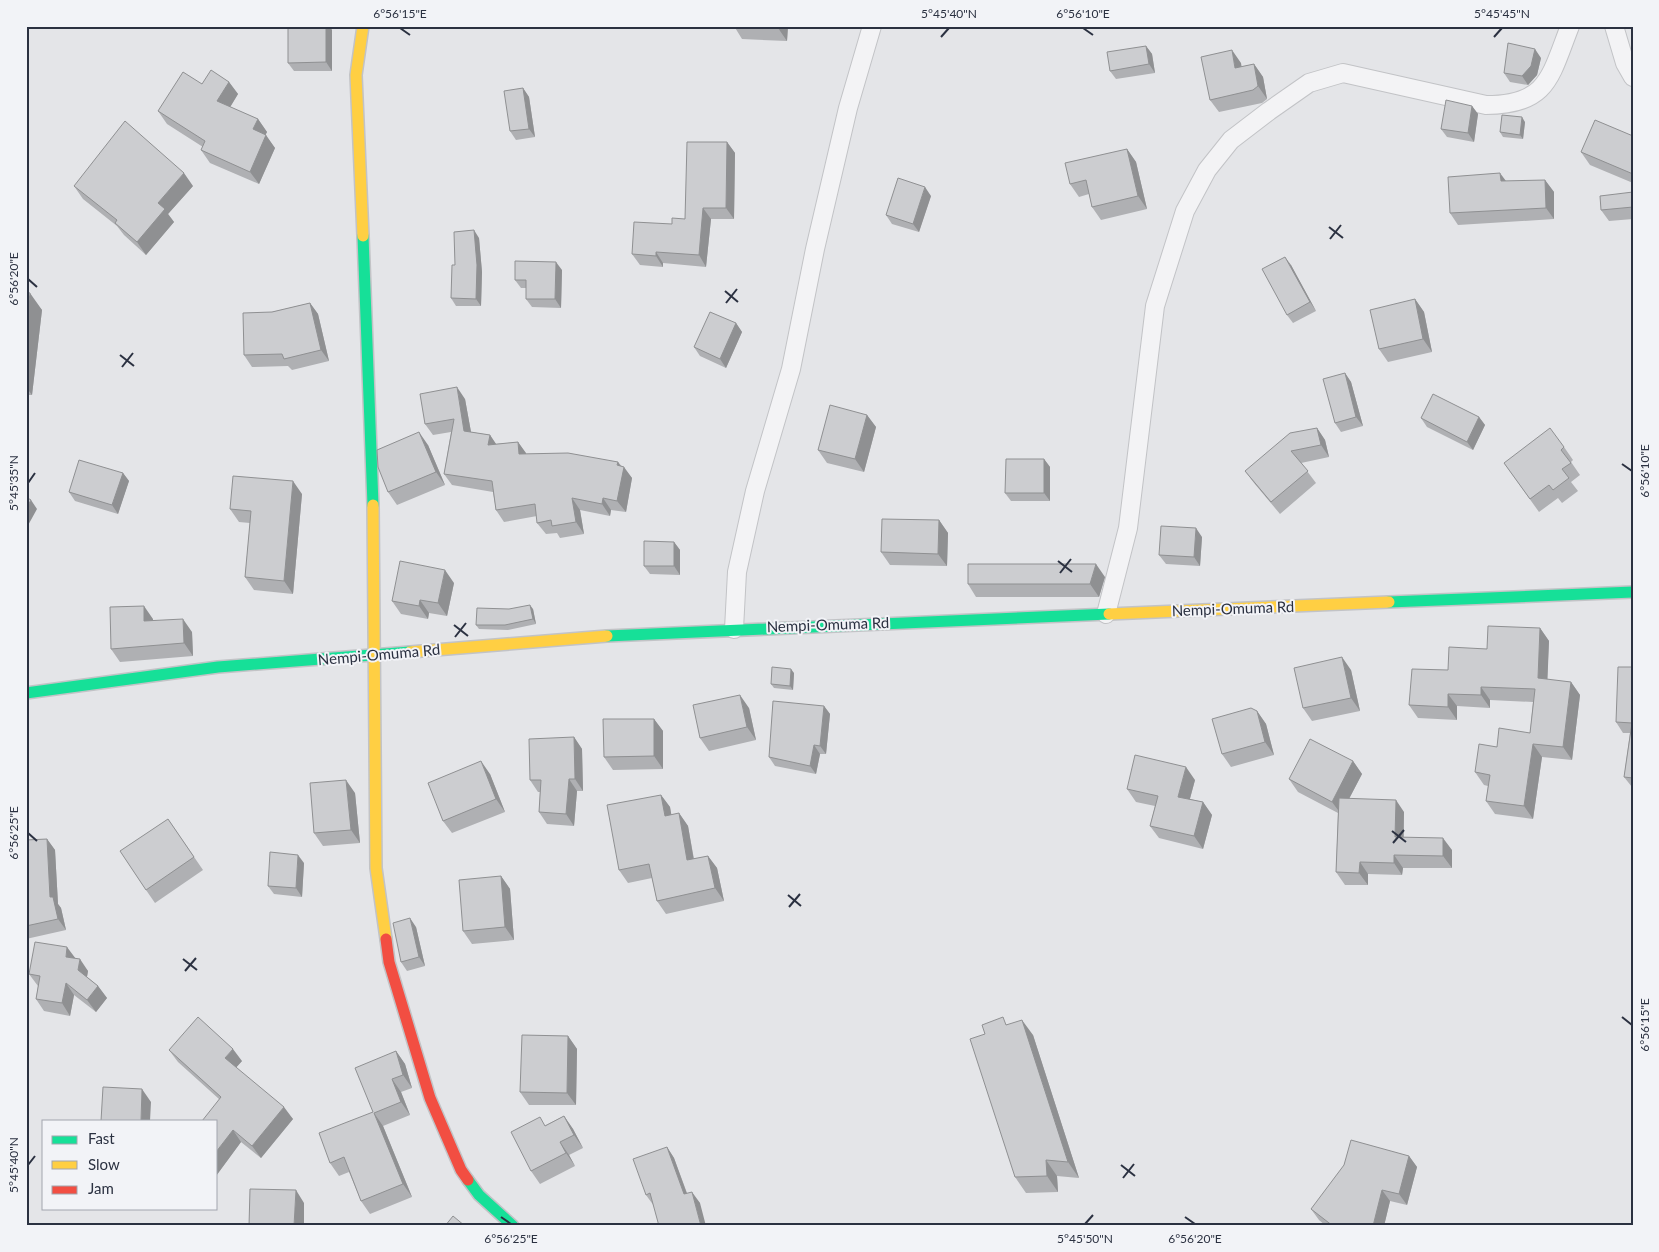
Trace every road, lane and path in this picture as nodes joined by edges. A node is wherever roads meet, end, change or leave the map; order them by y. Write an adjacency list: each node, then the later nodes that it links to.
1 (363, 26): 9 (street)
2 (872, 26): 8 (street)
3 (1570, 26): 7 (street)
4 (1614, 26): 5 (street)
5 (1633, 77)
6 (1633, 592): 7 (street, Nempi-Omuma Rd)
7 (1106, 614): 8 (street, Nempi-Omuma Rd)
8 (734, 629): 9 (street, Nempi-Omuma Rd)
9 (374, 655): 10 (street, Nempi-Omuma Rd); 11 (street)
10 (26, 693)
11 (513, 1226)

